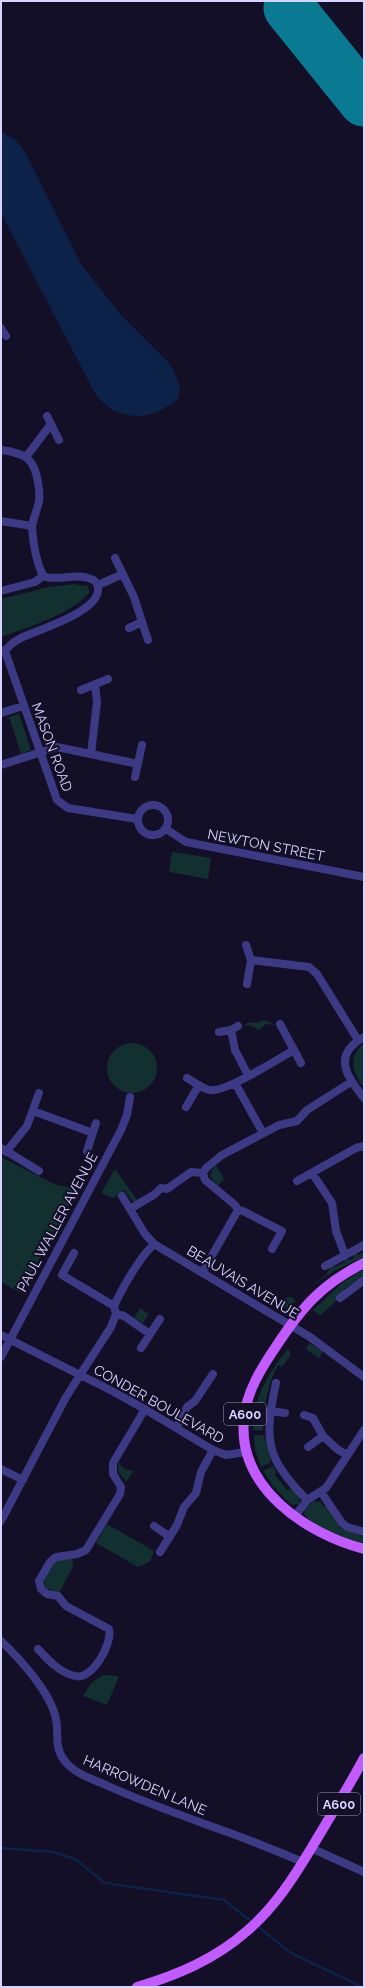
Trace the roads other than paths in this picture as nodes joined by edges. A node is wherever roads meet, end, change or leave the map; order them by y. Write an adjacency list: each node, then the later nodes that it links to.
1 (1, 328): 2 (street)
2 (6, 336)
3 (46, 416): 4 (street)
4 (51, 424): 5 (street); 7 (street)
5 (59, 440)
6 (1, 450): 7 (street)
7 (26, 457): 9 (street)
8 (1, 522): 9 (street)
9 (32, 526): 12 (street)
10 (115, 558): 11 (street)
11 (122, 574): 13 (street); 15 (street)
12 (43, 576): 13 (street); 14 (street)
13 (98, 585): 18 (street)
14 (1, 591)
15 (142, 622): 16 (street); 17 (street)
16 (129, 628)
17 (148, 640)
18 (3, 650): 22 (street, MASON ROAD)
19 (108, 679): 20 (street)
20 (95, 685): 21 (street); 26 (street)
21 (81, 690)
22 (23, 706): 23 (street); 25 (street, MASON ROAD)
23 (1, 713)
24 (142, 745): 27 (street)
25 (40, 753): 26 (street); 28 (street); 30 (street, MASON ROAD)
26 (91, 754): 27 (street)
27 (138, 764): 29 (street)
28 (1, 765)
29 (135, 777)
30 (137, 820): 31 (street); 31 (street)
31 (166, 829): 32 (street, NEWTON STREET)
32 (364, 878)
33 (246, 945): 34 (street)
34 (251, 960): 35 (street); 38 (street)
35 (247, 984)
36 (280, 1024): 39 (street)
37 (219, 1032): 41 (street)
38 (361, 1038): 43 (street)
39 (294, 1050): 40 (street); 41 (street)
40 (300, 1063)
41 (248, 1075): 44 (street)
42 (187, 1078): 45 (street)
43 (352, 1082): 48 (street); 53 (street)
44 (235, 1083): 45 (street); 53 (street)
45 (199, 1085): 49 (street)
46 (38, 1093): 50 (street)
47 (130, 1097): 79 (street, PAUL WALLER AVENUE)
48 (364, 1098)
49 (186, 1107)
50 (33, 1111): 52 (street); 55 (street)
51 (96, 1123): 52 (street)
52 (93, 1133): 56 (street)
53 (263, 1133): 58 (street)
54 (364, 1147): 59 (street)
55 (4, 1150): 57 (street)
56 (88, 1151)
57 (39, 1171)
58 (203, 1173): 62 (street); 63 (street)
59 (312, 1173): 60 (street); 68 (street)
60 (297, 1182)
61 (122, 1196): 62 (street, BEAUVAIS AVENUE)
62 (130, 1209): 64 (street, BEAUVAIS AVENUE)
63 (238, 1210): 66 (street); 71 (street)
64 (154, 1244): 71 (street, BEAUVAIS AVENUE); 74 (street)
65 (364, 1245): 68 (street)
66 (272, 1249)
67 (74, 1253): 74 (street)
68 (345, 1255): 70 (street)
69 (364, 1263): 76 (main road, A600)
70 (325, 1266)
71 (202, 1273): 76 (street, BEAUVAIS AVENUE)
72 (364, 1280): 73 (street)
73 (340, 1298)
74 (115, 1310): 77 (street); 83 (street)
75 (160, 1319): 77 (street)
76 (290, 1324): 84 (street, BEAUVAIS AVENUE); 95 (main road, A600)
77 (150, 1334): 80 (street)
78 (1, 1335): 79 (street)
79 (10, 1340): 81 (street, PAUL WALLER AVENUE); 83 (street)
80 (142, 1348)
81 (1, 1357)
82 (213, 1374): 90 (street)
83 (80, 1375): 86 (street, CONDER BOULEVARD); 98 (street, CONDER BOULEVARD)
84 (364, 1377)
85 (276, 1383): 87 (street)
86 (145, 1409): 90 (street, CONDER BOULEVARD); 109 (street)
87 (270, 1411): 88 (street); 100 (street)
88 (285, 1413)
89 (304, 1415): 92 (street)
90 (176, 1428): 94 (street, CONDER BOULEVARD)
91 (364, 1430): 96 (street)
92 (323, 1436): 93 (street); 96 (street)
93 (308, 1447)
94 (213, 1450): 95 (street, CONDER BOULEVARD); 105 (street)
95 (246, 1452): 101 (main road, A600)
96 (347, 1455): 99 (street)
97 (1, 1469): 98 (street)
98 (23, 1480): 102 (street, CONDER BOULEVARD)
99 (321, 1492): 100 (street); 104 (street)
100 (307, 1500): 101 (street)
101 (295, 1516): 106 (main road, A600)
102 (1, 1521)
103 (154, 1526): 105 (street)
104 (364, 1532)
105 (170, 1537): 107 (street)
106 (364, 1549)
107 (160, 1552)
108 (1, 1641): 112 (street, HARROWDEN LANE)
109 (38, 1649)
110 (364, 1758): 111 (main road, A600)
111 (311, 1848): 112 (main road, A600); 113 (street)
112 (303, 1862): 114 (main road, A600)
113 (364, 1872)
114 (138, 1987)

